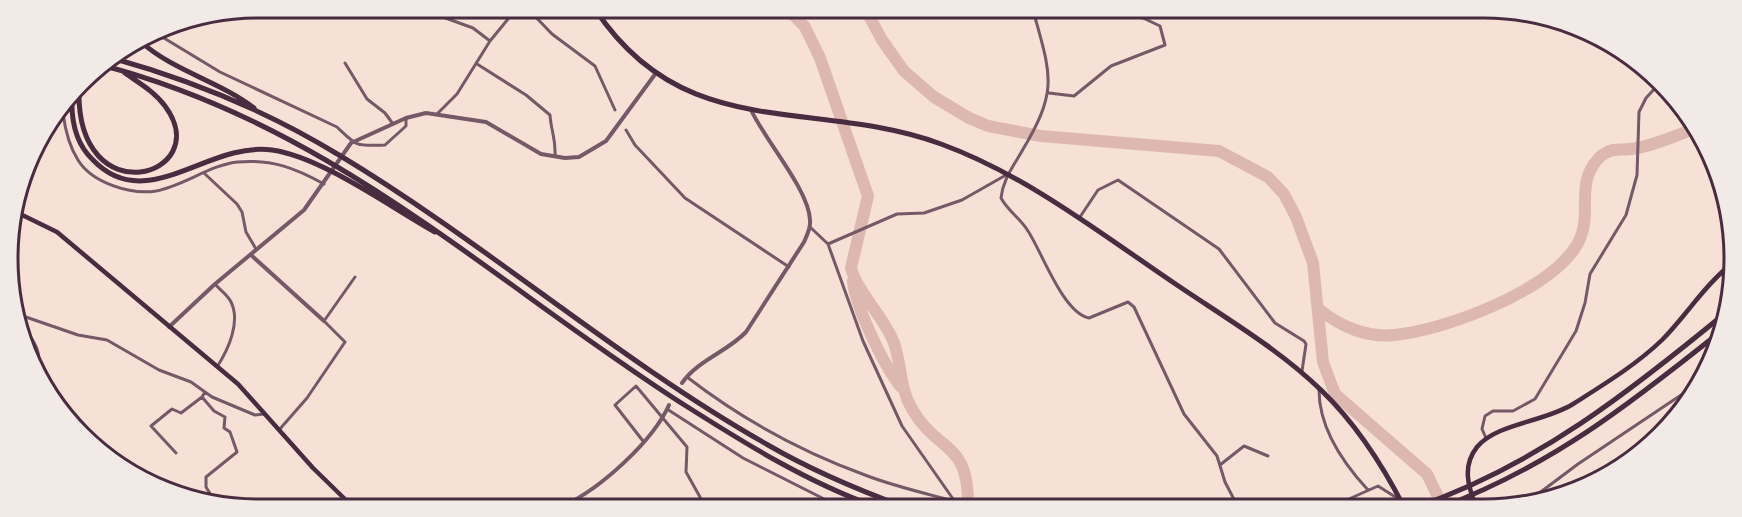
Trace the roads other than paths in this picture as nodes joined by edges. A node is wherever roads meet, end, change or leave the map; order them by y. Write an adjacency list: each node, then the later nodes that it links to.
1 (446, 18): 8 (street)
2 (509, 18): 8 (street)
3 (537, 18): 20 (street)
4 (602, 18): 15 (highway)
5 (1035, 18): 17 (street)
6 (1143, 18): 17 (street)
7 (163, 37): 28 (street)
8 (490, 41): 12 (street)
9 (147, 46): 22 (highway)
10 (122, 61): 22 (highway)
11 (345, 63): 26 (street)
12 (477, 64): 23 (street); 29 (street)
13 (112, 68): 14 (highway)
14 (122, 70): 18 (highway); 36 (highway)
15 (656, 73): 21 (highway); 29 (street)
16 (1655, 89): 63 (street)
17 (1049, 93): 31 (street)
18 (80, 98)
19 (72, 107): 36 (highway)
20 (615, 110)
21 (751, 110): 31 (highway); 35 (street)
22 (262, 114): 76 (highway)
23 (437, 114): 25 (street); 29 (street)
24 (64, 118): 30 (street)
25 (406, 118): 26 (street); 28 (street)
26 (393, 124): 28 (street)
27 (626, 130): 40 (street)
28 (351, 142): 32 (street)
29 (555, 158)
30 (205, 174): 32 (street); 38 (street)
31 (1007, 174): 34 (highway); 37 (street); 67 (street)
32 (324, 184): 38 (street)
33 (22, 215): 47 (main road)
34 (1079, 219): 52 (highway); 52 (street)
35 (810, 227): 37 (street); 40 (street)
36 (458, 244): 75 (highway)
37 (828, 244): 78 (street)
38 (257, 250): 39 (street)
39 (251, 255): 43 (street); 46 (street)
40 (789, 267): 53 (street)
41 (1723, 273): 63 (main road)
42 (355, 278): 46 (street)
43 (215, 284): 47 (street); 51 (street)
44 (25, 317): 56 (street)
45 (1716, 320): 83 (highway)
46 (324, 321): 62 (street)
47 (169, 327): 51 (main road)
48 (1710, 340): 84 (highway)
49 (33, 341): 50 (street)
50 (38, 356)
51 (217, 367): 60 (main road)
52 (1301, 373): 55 (highway)
53 (687, 376): 54 (street); 77 (street)
54 (682, 383)
55 (1319, 388): 68 (street); 82 (highway)
56 (205, 392): 58 (street); 60 (street)
57 (1681, 395): 69 (street)
58 (202, 397): 65 (street); 70 (street)
59 (668, 407): 61 (street); 74 (street)
60 (264, 414): 62 (main road)
61 (663, 418): 64 (street); 64 (street); 73 (street)
62 (279, 430): 71 (main road)
63 (1486, 439): 85 (main road)
64 (643, 441): 72 (street)
65 (176, 453)
66 (1268, 456): 67 (street)
67 (1220, 465): 79 (street)
68 (1368, 490): 80 (street); 81 (street)
69 (1541, 492)
70 (210, 494)
71 (345, 499)
72 (575, 499)
73 (701, 499)
74 (824, 499)
75 (859, 499)
76 (885, 499)
77 (949, 499)
78 (955, 499)
79 (1234, 499)
80 (1348, 499)
81 (1398, 499)
82 (1400, 499)
83 (1436, 499)
84 (1462, 499)
85 (1474, 499)

